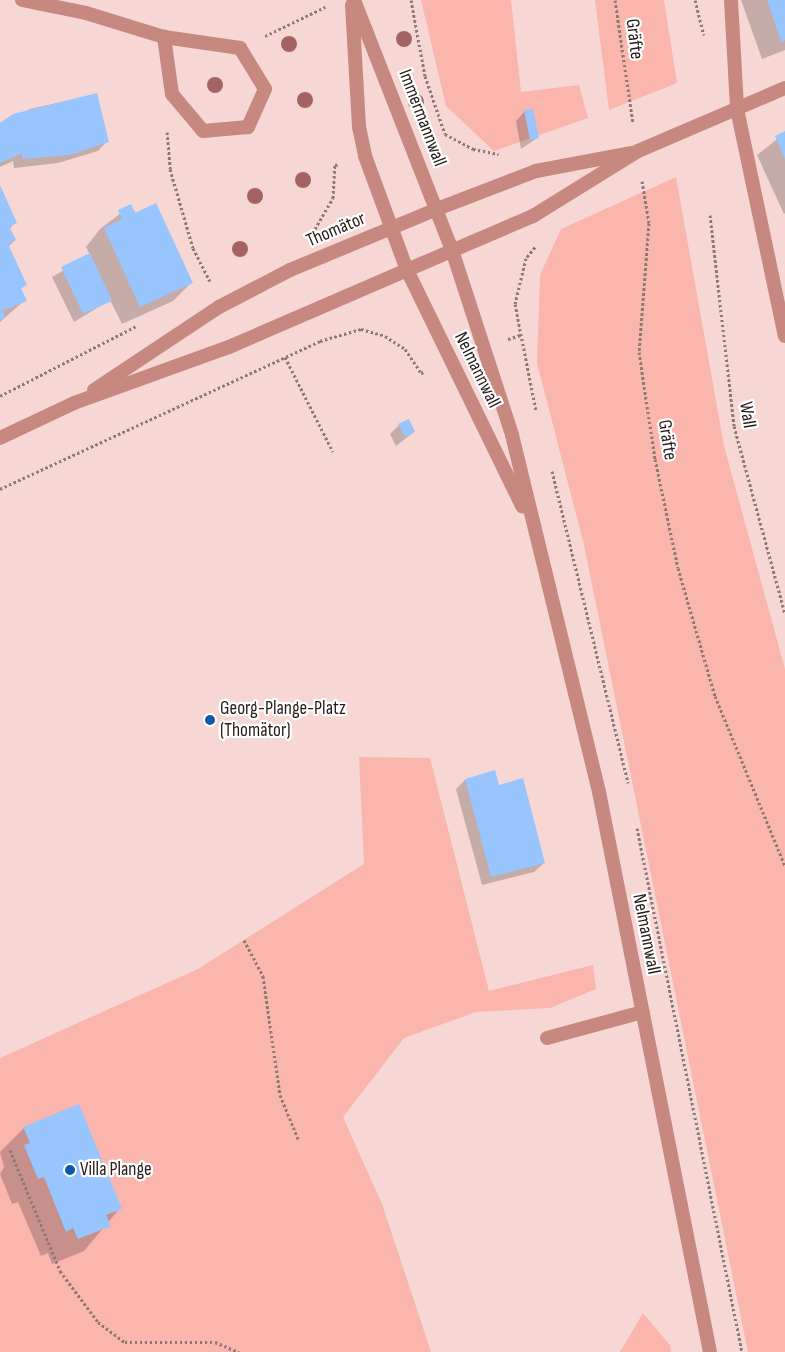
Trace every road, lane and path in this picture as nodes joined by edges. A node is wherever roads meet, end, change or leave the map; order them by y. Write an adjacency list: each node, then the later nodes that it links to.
1 (22, 0): 7 (street)
2 (353, 0): 12 (street, Immermannwall); 14 (street, Immermannwall)
3 (411, 0): 12 (path)
4 (616, 0): 13 (path, Gräfte)
5 (731, 0): 11 (street)
6 (331, 4): 8 (path)
7 (164, 37): 8 (street); 10 (street)
8 (240, 48): 10 (street)
9 (785, 88): 11 (street, Thomätor)
10 (172, 94): 22 (path)
11 (737, 109): 13 (street, Thomätor); 26 (street)
12 (412, 144): 15 (street, Immermannwall)
13 (638, 152): 15 (street, Thomätor); 19 (street, Thomätor); 37 (path, Gräfte)
14 (365, 156): 17 (street, Immermannwall); 18 (path)
15 (437, 209): 17 (street, Thomätor); 19 (street, Immermannwall)
16 (710, 215): 36 (path, Wall)
17 (390, 228): 20 (street, Nelmannwall); 31 (street, Thomätor)
18 (305, 236)
19 (452, 250): 20 (street, Thomätor); 35 (street, Nelmannwall)
20 (408, 270): 24 (street, Thomätor); 29 (street, Nelmannwall)
21 (220, 279): 22 (path)
22 (211, 284): 23 (path)
23 (203, 289)
24 (308, 311): 27 (path); 31 (street, Thomätor)
25 (144, 323): 30 (path)
26 (785, 336)
27 (320, 341): 28 (path); 29 (path)
28 (285, 356): 33 (path); 34 (path)
29 (452, 363): 35 (street, Nelmannwall)
30 (0, 396)
31 (74, 403): 32 (street, Thomätor)
32 (0, 438)
33 (333, 452)
34 (0, 489)
35 (532, 527): 39 (street, Nelmannwall)
36 (785, 614)
37 (785, 866)
38 (244, 940): 41 (path)
39 (643, 1012): 40 (street); 44 (street, Nelmannwall)
40 (547, 1038)
41 (299, 1141)
42 (10, 1150): 43 (path)
43 (239, 1352)
44 (710, 1352)

